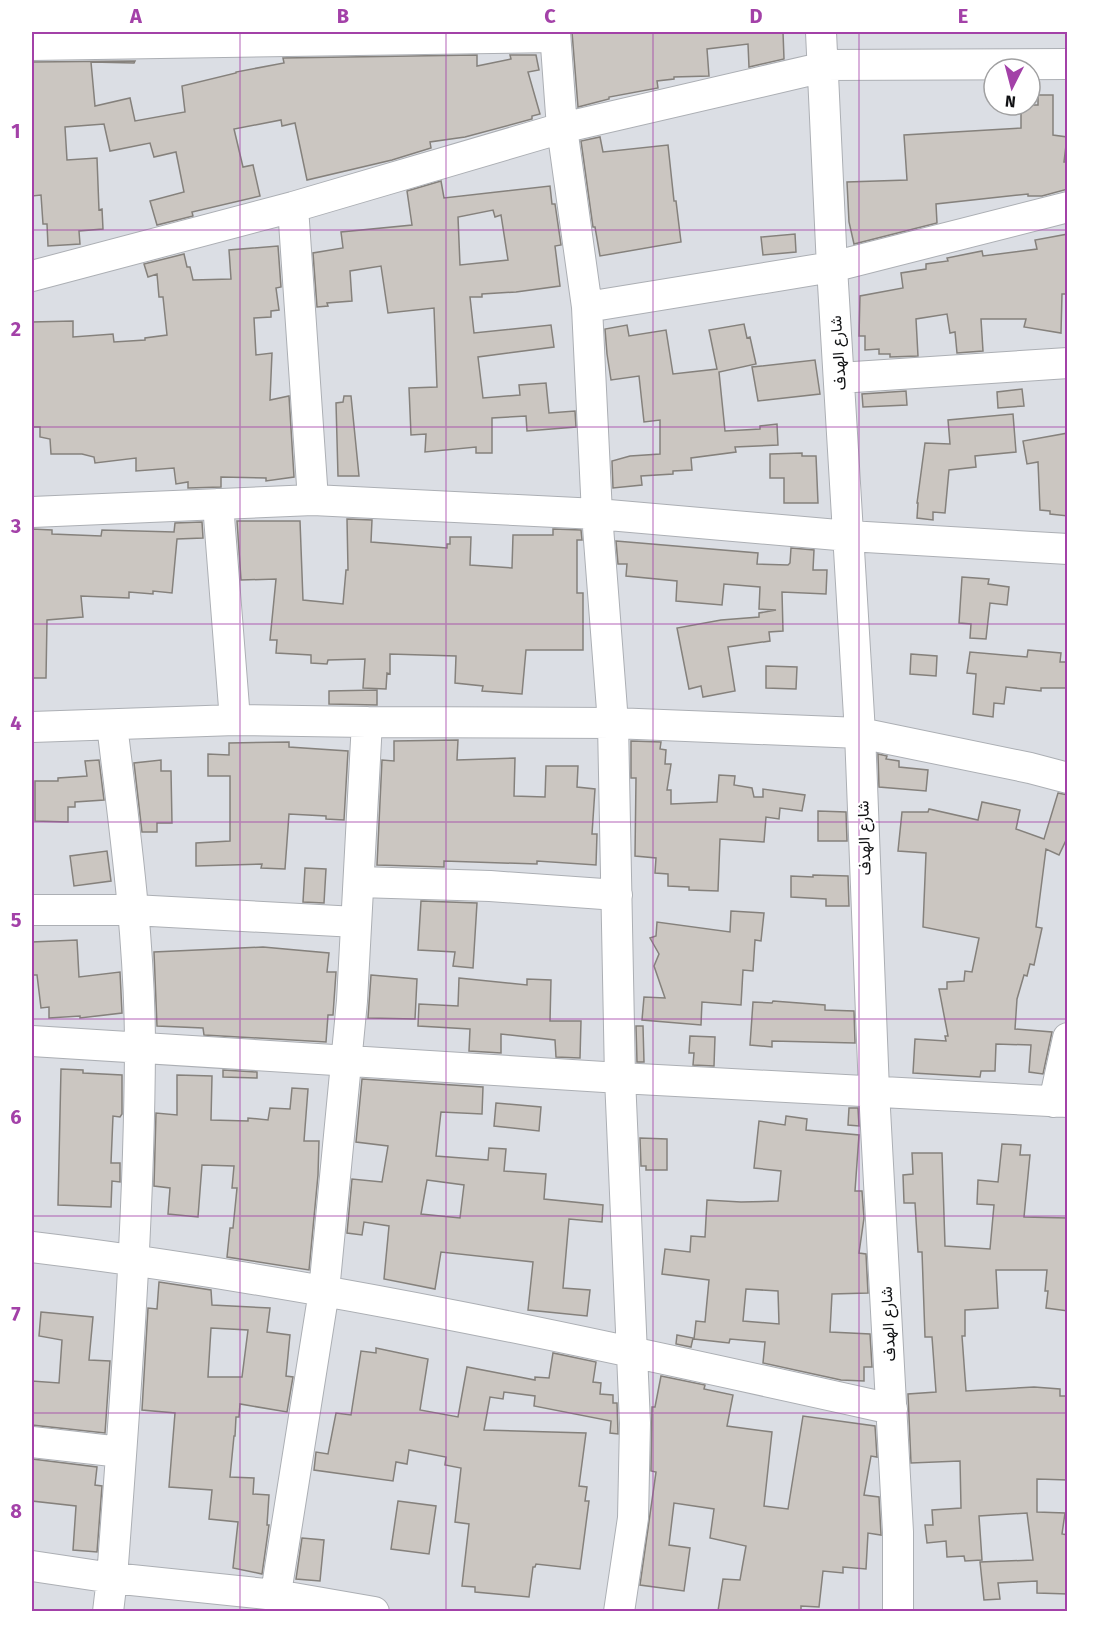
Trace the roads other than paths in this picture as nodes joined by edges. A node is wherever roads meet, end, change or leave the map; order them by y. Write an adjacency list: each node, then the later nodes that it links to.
1 (822, 32): 5 (street, شارع الهدف)
2 (555, 34): 3 (street); 6 (street)
3 (32, 45)
4 (1068, 64): 5 (street)
5 (822, 65): 6 (street); 9 (street, شارع الهدف)
6 (562, 128): 7 (street); 11 (street)
7 (293, 207): 10 (street); 14 (street)
8 (1068, 207): 9 (street)
9 (832, 267): 11 (street); 13 (street, شارع الهدف)
10 (32, 276)
11 (586, 307): 17 (street)
12 (1068, 363): 13 (street)
13 (839, 378): 18 (street, شارع الهدف)
14 (313, 500): 15 (street); 17 (street)
15 (218, 504): 16 (street); 20 (street)
16 (32, 512)
17 (597, 514): 18 (street); 22 (street)
18 (849, 536): 19 (street); 25 (street, شارع الهدف)
19 (1068, 549)
20 (235, 720): 21 (street); 23 (street)
21 (367, 722): 22 (street); 27 (street)
22 (613, 723): 25 (street); 28 (street)
23 (112, 725): 24 (street); 30 (street)
24 (32, 727)
25 (860, 733): 26 (street); 37 (street, شارع الهدف)
26 (1068, 778)
27 (359, 882): 28 (street); 31 (street)
28 (617, 894): 36 (street)
29 (32, 910): 30 (street)
30 (134, 910): 31 (street); 34 (street)
31 (356, 922): 35 (street)
32 (1068, 1038): 38 (street)
33 (32, 1041): 34 (street)
34 (140, 1048): 35 (street); 40 (street)
35 (348, 1060): 36 (street); 41 (street)
36 (620, 1078): 37 (street); 42 (street)
37 (874, 1091): 38 (street); 43 (street, شارع الهدف)
38 (1061, 1102)
39 (32, 1247): 40 (street)
40 (134, 1259): 41 (street); 45 (street)
41 (324, 1291): 42 (street); 48 (street)
42 (630, 1351): 43 (street); 51 (street)
43 (892, 1409): 52 (street, شارع الهدف)
44 (32, 1442): 45 (street)
45 (121, 1452): 47 (street)
46 (32, 1566): 47 (street)
47 (112, 1578): 48 (street); 49 (street)
48 (274, 1603): 50 (street)
49 (108, 1611)
50 (374, 1611)
51 (619, 1611)
52 (898, 1611)

